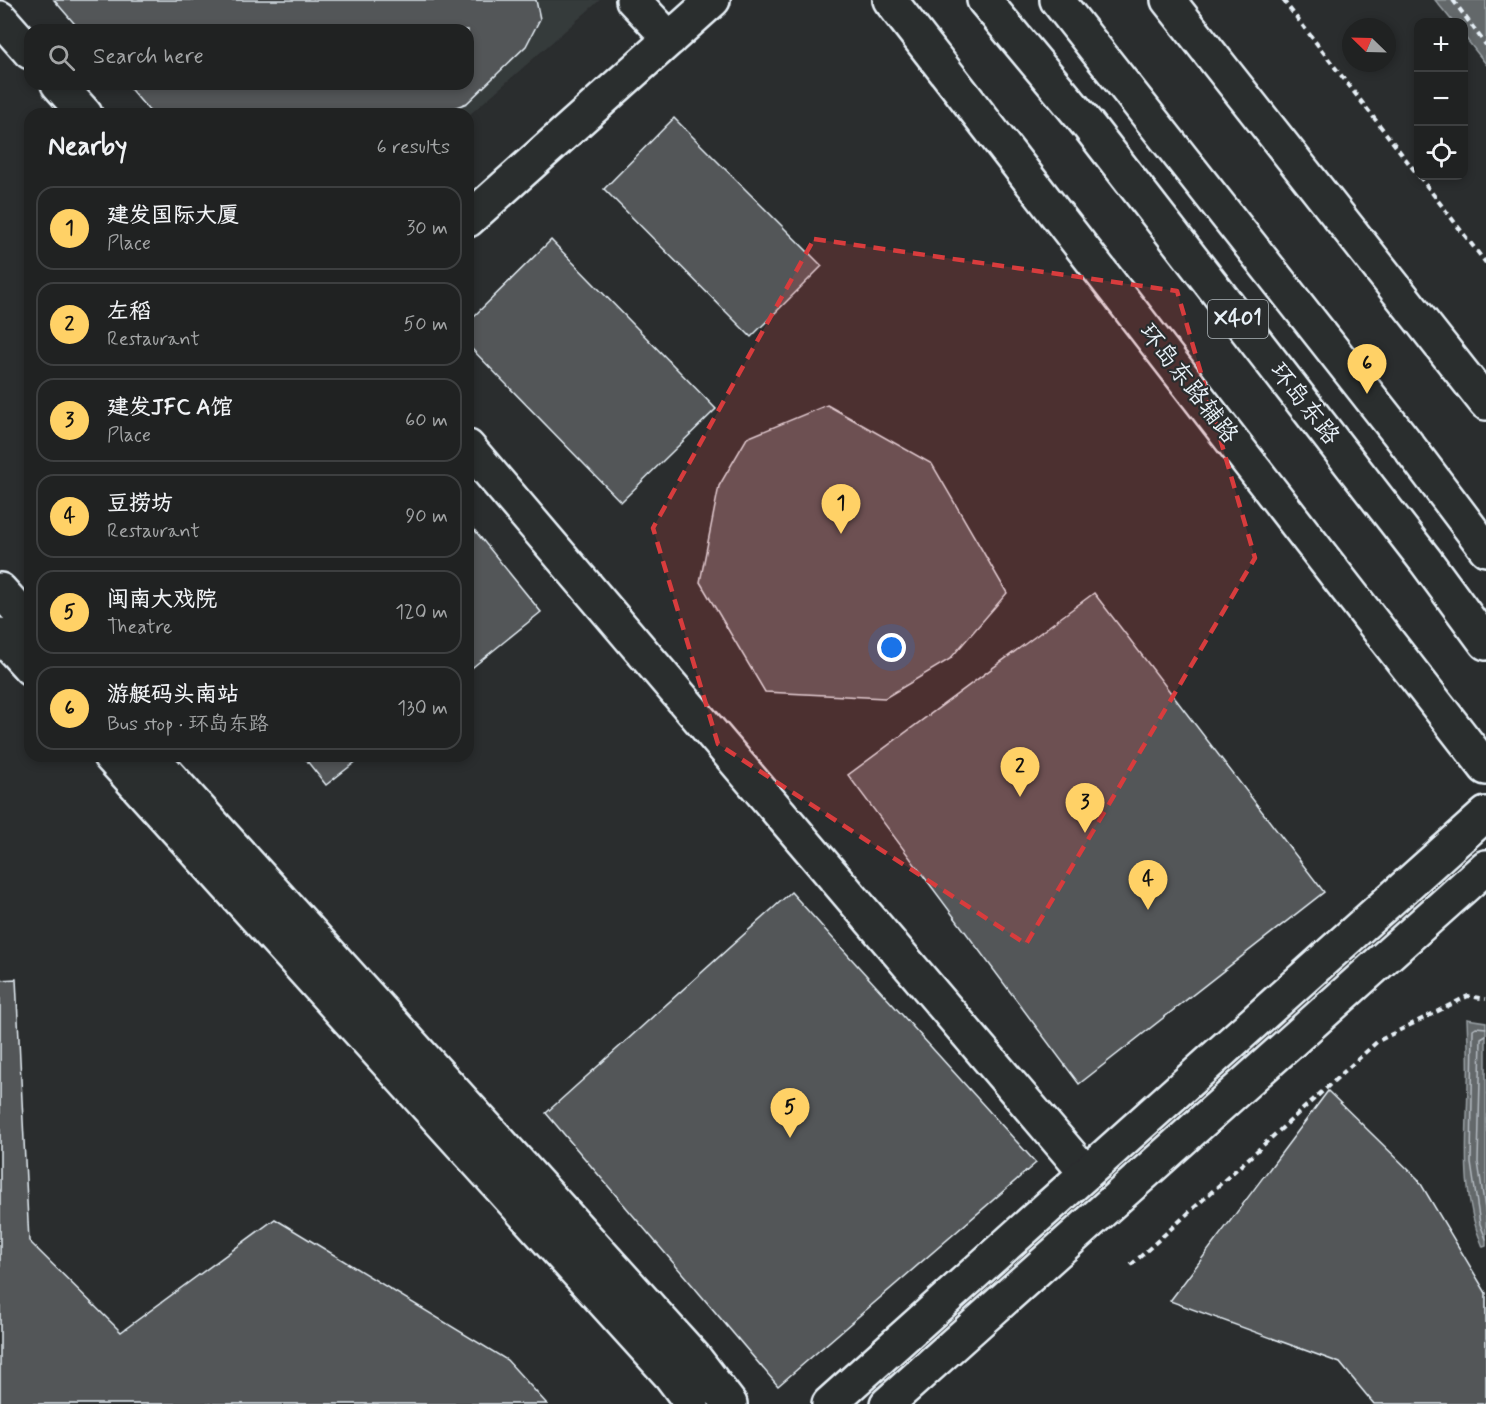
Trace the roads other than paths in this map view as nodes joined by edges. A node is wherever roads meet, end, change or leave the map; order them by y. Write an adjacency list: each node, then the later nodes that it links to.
1 (633, 0): 8 (main road)
2 (713, 0): 8 (main road)
3 (890, 0): 22 (main road, 环岛东路辅路)
4 (984, 0): 18 (main road, 环岛东路 / X401)
5 (1057, 0): 15 (main road, X401)
6 (1168, 0): 13 (main road)
7 (0, 18): 9 (main road)
8 (670, 39): 12 (main road)
9 (24, 45)
10 (63, 90): 11 (main road)
11 (80, 108)
12 (474, 215)
13 (1486, 404)
14 (474, 454): 25 (main road)
15 (1486, 549)
16 (0, 590): 17 (main road)
17 (15, 628): 19 (main road)
18 (1486, 644)
19 (24, 652)
20 (115, 762): 26 (main road)
21 (156, 762): 27 (main road)
22 (1486, 768)
23 (1486, 814): 25 (main road)
24 (1486, 867): 29 (main road)
25 (1086, 1173): 28 (main road)
26 (692, 1404)
27 (730, 1404)
28 (829, 1404)
29 (887, 1404)

